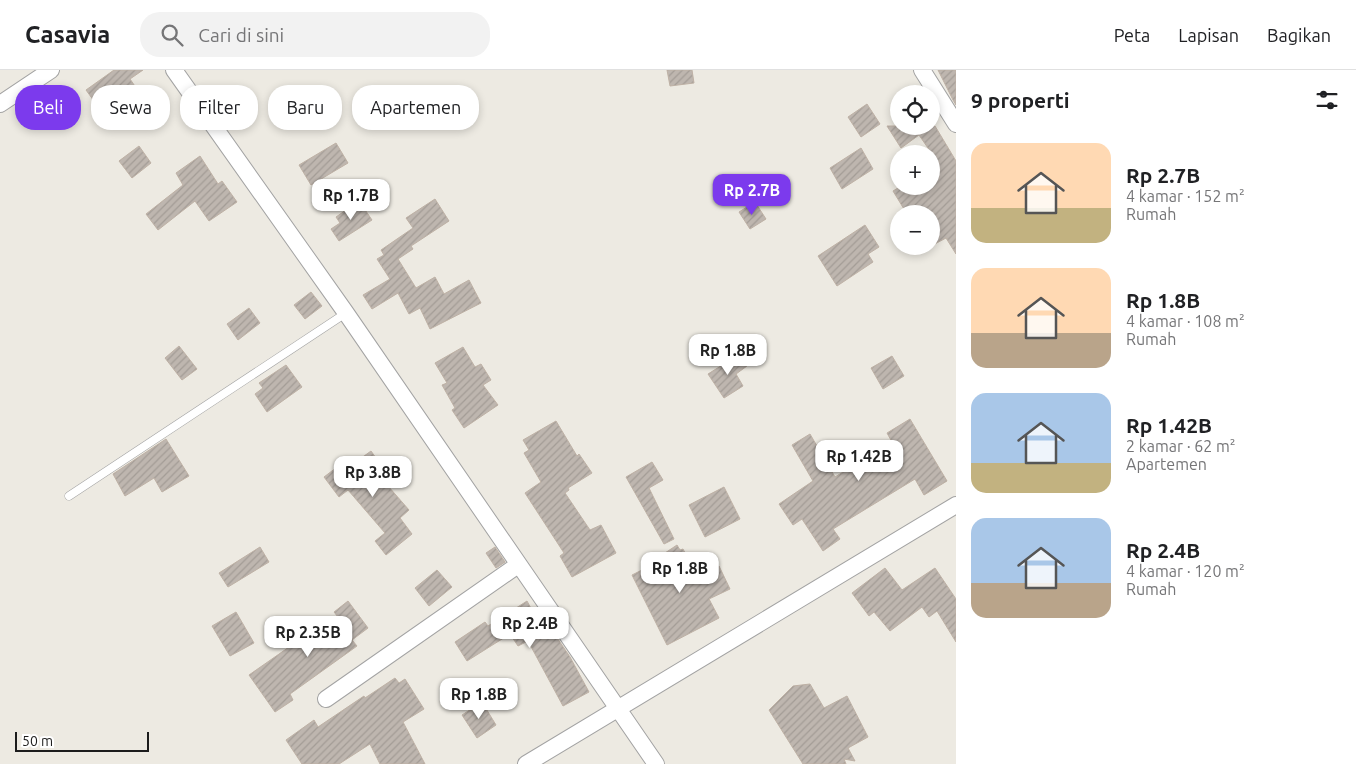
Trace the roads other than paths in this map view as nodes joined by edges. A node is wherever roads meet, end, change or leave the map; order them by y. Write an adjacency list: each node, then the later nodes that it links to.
1 (51, 70): 4 (street)
2 (174, 70): 6 (street)
3 (922, 70): 5 (street)
4 (0, 104)
5 (956, 124)
6 (346, 313): 7 (lane); 9 (street)
7 (69, 496)
8 (956, 505): 11 (street)
9 (518, 565): 10 (street); 11 (street)
10 (326, 699)
11 (617, 709): 12 (street); 13 (street)
12 (526, 764)
13 (656, 764)

